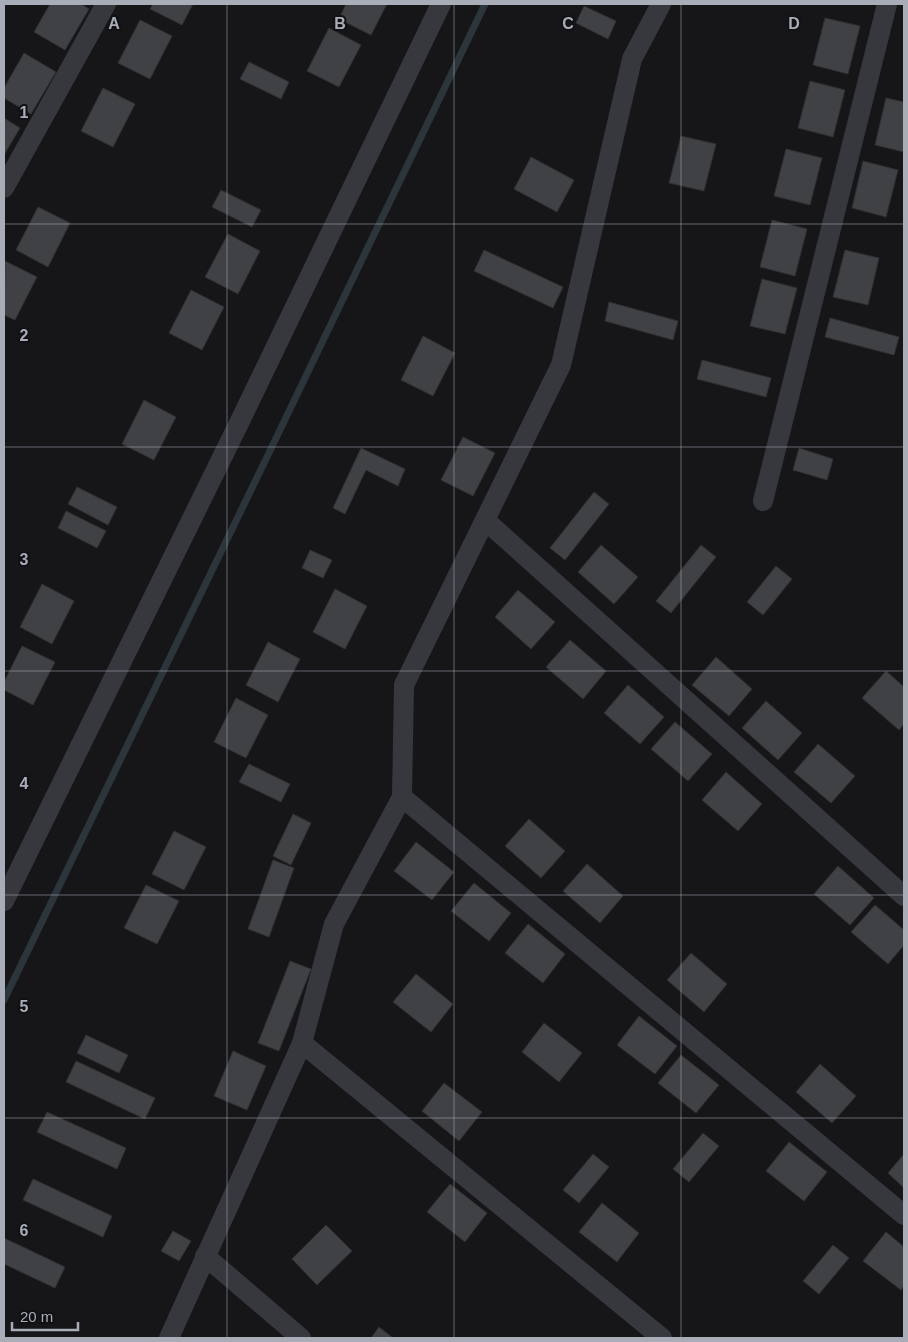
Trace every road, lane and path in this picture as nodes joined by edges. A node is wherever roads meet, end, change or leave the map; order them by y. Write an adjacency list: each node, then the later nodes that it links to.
1 (106, 4): 5 (street)
2 (441, 4): 10 (street)
3 (661, 4): 7 (street)
4 (887, 4): 6 (street)
5 (4, 188)
6 (763, 501)
7 (485, 520): 8 (street); 9 (street)
8 (402, 797): 11 (street); 12 (street)
9 (904, 896)
10 (4, 901)
11 (302, 1043): 13 (street); 16 (street)
12 (904, 1215)
13 (205, 1256): 14 (street); 15 (street)
14 (169, 1338)
15 (302, 1338)
16 (662, 1338)

